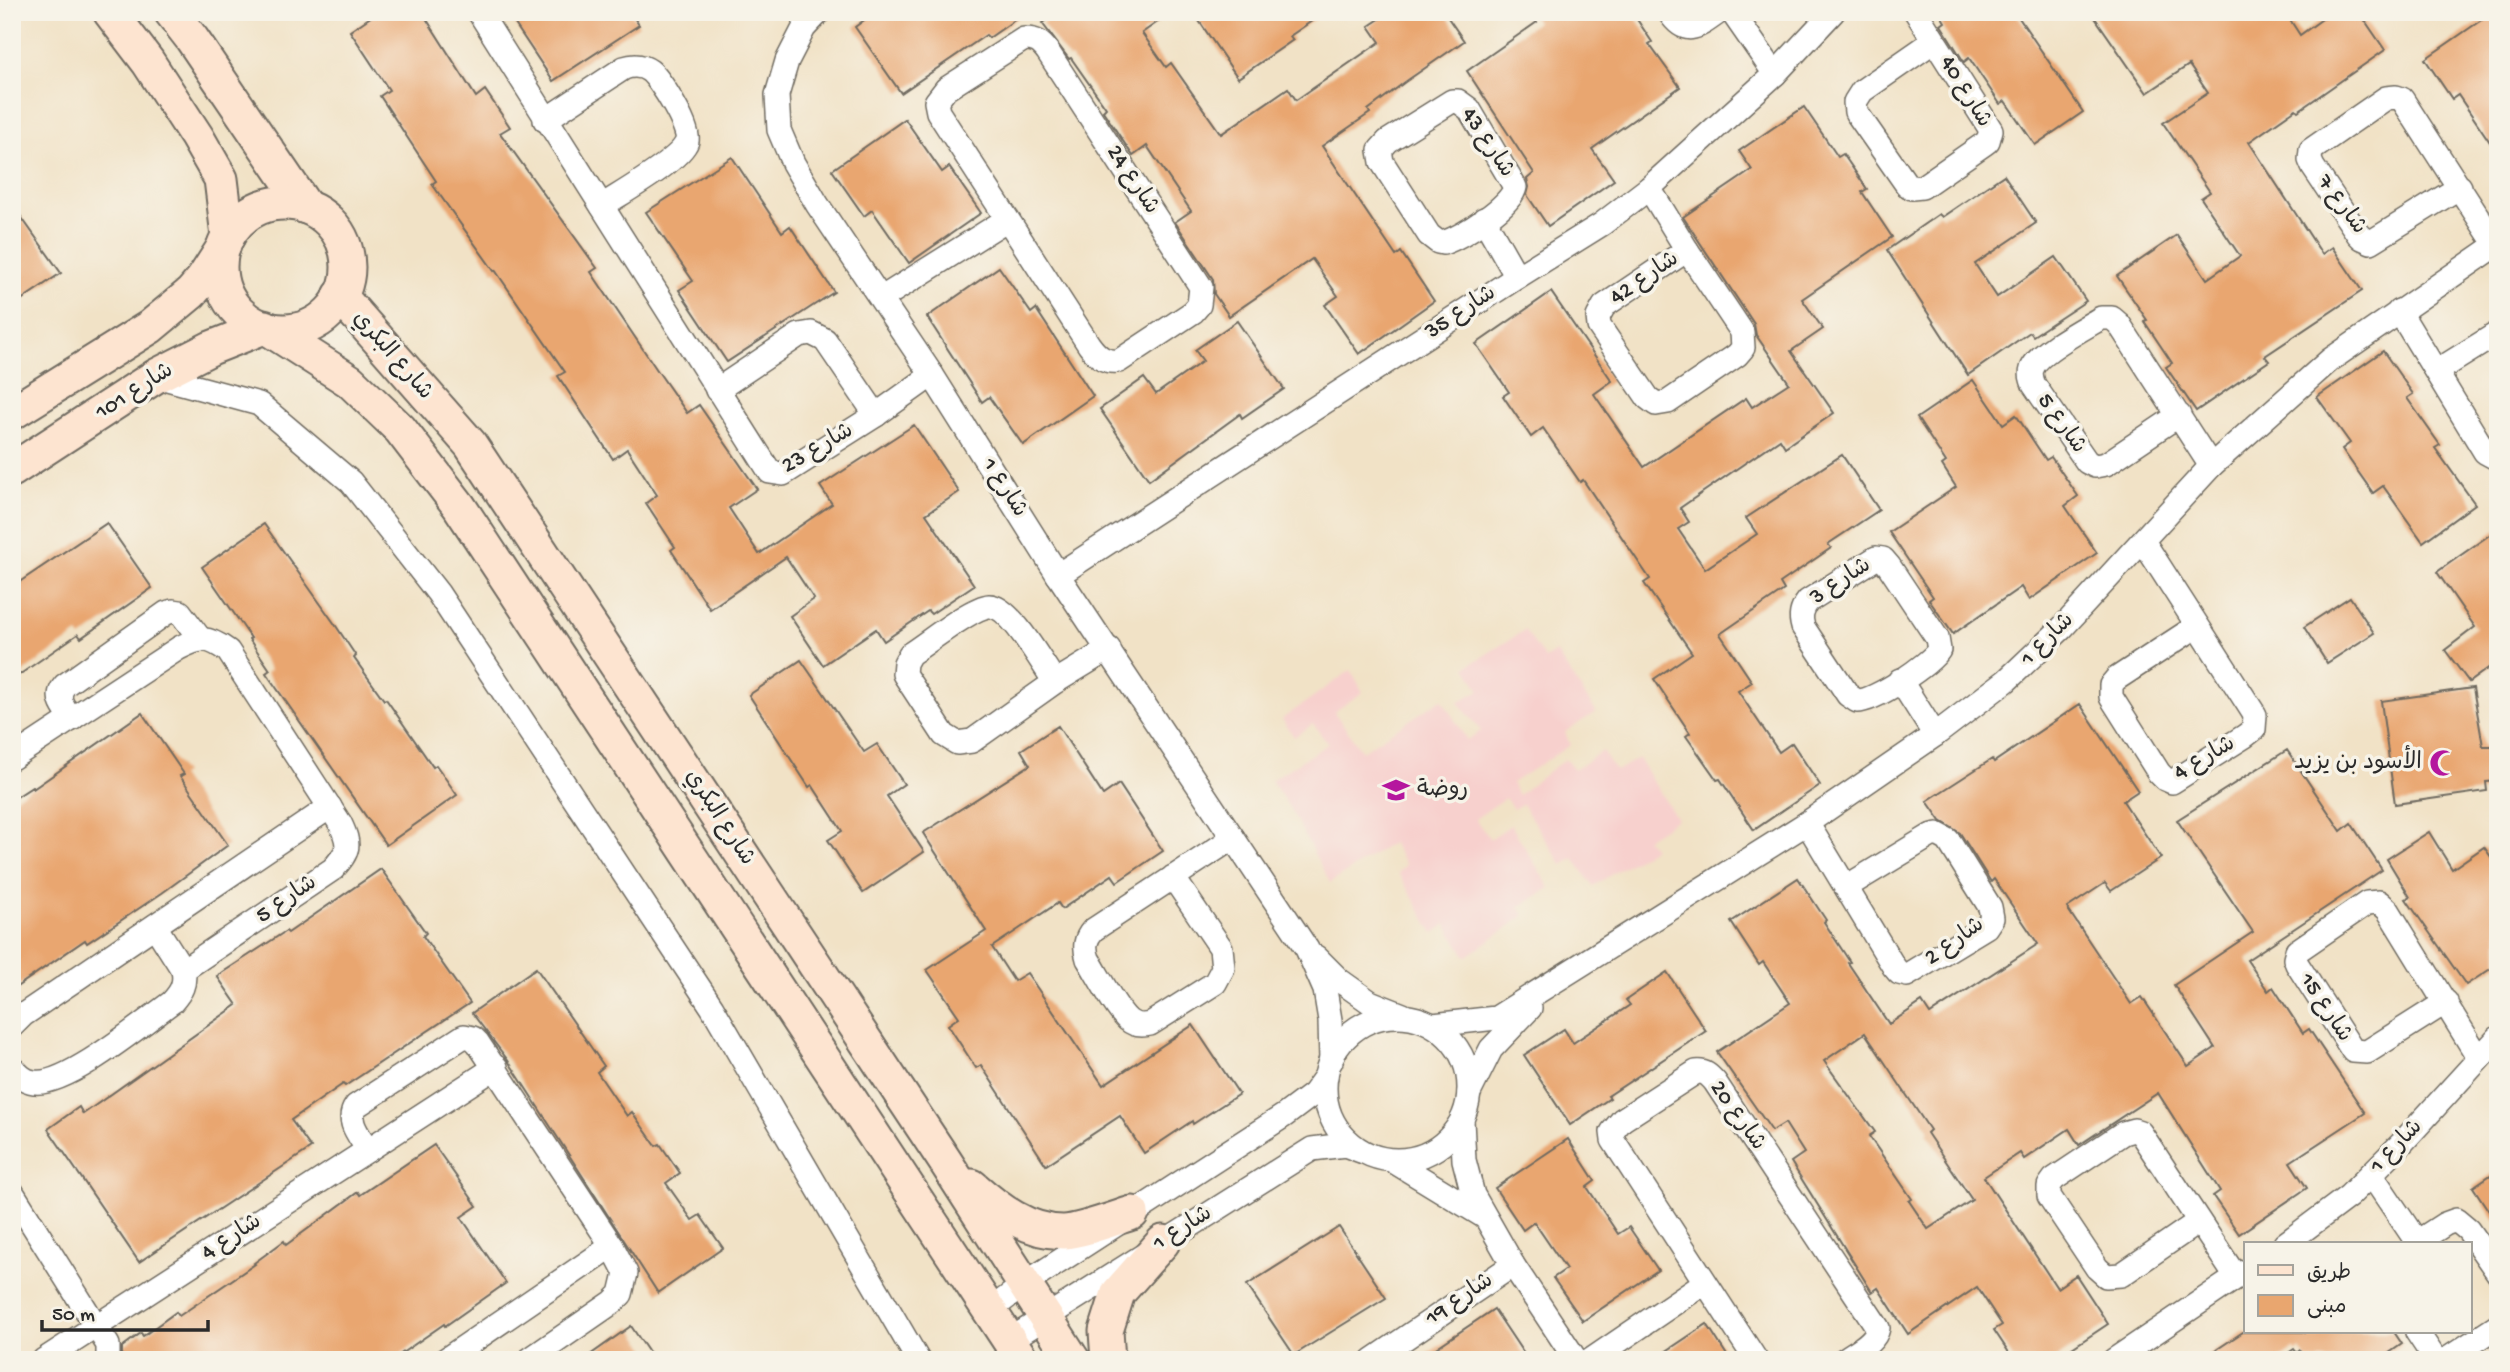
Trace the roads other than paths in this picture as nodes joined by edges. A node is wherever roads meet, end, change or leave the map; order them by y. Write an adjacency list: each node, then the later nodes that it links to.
1 (110, 12): 19 (main road)
2 (171, 12): 16 (main road)
3 (479, 12): 12 (street, شارع 23)
4 (819, 12): 24 (street, شارع 1)
5 (1669, 12): 6 (street)
6 (1718, 12)
7 (1732, 12): 11 (street)
8 (1833, 12): 11 (street, شارع 35)
9 (1916, 12): 10 (street, شارع 40)
10 (1934, 41): 10 (street, شارع 40)
11 (1775, 74): 14 (street, شارع 35)
12 (545, 120): 15 (street, شارع 23); 15 (street)
13 (2460, 187): 13 (street, شارع 7); 20 (street, شارع 7)
14 (1648, 188): 21 (street, شارع 42); 22 (street, شارع 35)
15 (602, 206): 31 (street, شارع 23)
16 (306, 207): 19 (main road); 23 (main road)
17 (1484, 219): 17 (street, شارع 43); 22 (street)
18 (1006, 220): 18 (street, شارع 24); 24 (street)
19 (225, 242): 26 (main road); 32 (main road, شارع 101)
20 (2497, 244): 25 (street, شارع 1)
21 (1687, 250): 21 (street, شارع 42)
22 (1517, 277): 39 (street, شارع 35)
23 (340, 296): 26 (main road); 70 (main road, شارع البكري)
24 (882, 298): 29 (street, شارع 1)
25 (2399, 310): 28 (street); 36 (street, شارع 1)
26 (267, 328): 30 (main road, شارع 101); 87 (main road, شارع البكري)
27 (2498, 333): 28 (street)
28 (2437, 371): 35 (street)
29 (932, 375): 33 (street, شارع 23); 39 (street, شارع 1)
30 (156, 376): 37 (main road, شارع 101); 97 (street)
31 (717, 390): 33 (street, شارع 23); 33 (street, شارع 23)
32 (12, 413)
33 (876, 415)
34 (2179, 415): 34 (street, شارع 5); 36 (street, شارع 5)
35 (2498, 459)
36 (2211, 466): 38 (street, شارع 1)
37 (12, 470)
38 (2143, 541): 40 (street, شارع 4); 46 (street, شارع 1)
39 (1058, 575): 42 (street, شارع 1)
40 (2197, 626): 40 (street, شارع 4)
41 (201, 640): 45 (street); 45 (street, شارع 5); 48 (street, شارع 5)
42 (1109, 649): 44 (street); 50 (street, شارع 1)
43 (1900, 680): 43 (street, شارع 3); 46 (street)
44 (1055, 682): 44 (street)
45 (72, 719): 47 (street)
46 (1935, 735): 49 (street, شارع 1)
47 (12, 758)
48 (330, 807): 53 (street); 55 (street, شارع 5)
49 (1807, 822): 52 (street, شارع 2); 56 (street, شارع 1)
50 (1233, 838): 51 (street); 54 (street, شارع 1)
51 (1173, 877): 51 (street)
52 (1846, 887): 52 (street, شارع 2)
53 (155, 926): 55 (street); 60 (street)
54 (1307, 949): 58 (street, شارع 1); 65 (street, شارع 1)
55 (183, 970): 64 (street)
56 (1555, 982): 59 (street, شارع 1); 66 (street, شارع 1)
57 (2446, 1002): 57 (street, شارع 15); 62 (street, شارع 15)
58 (1409, 1017): 59 (street); 65 (street)
59 (1433, 1025): 66 (street)
60 (12, 1026)
61 (2498, 1038): 62 (street, شارع 1)
62 (2479, 1058): 72 (street, شارع 1)
63 (496, 1066): 68 (street, شارع 4); 68 (street); 81 (street)
64 (12, 1067)
65 (1328, 1068): 69 (street); 74 (street, شارع 1)
66 (1469, 1093): 67 (street)
67 (1462, 1120): 71 (street); 75 (street)
68 (368, 1150): 89 (street, شارع 4)
69 (1366, 1153): 71 (street); 77 (street, شارع 1)
70 (946, 1161): 74 (main road); 85 (main road, شارع البكري)
71 (1394, 1161): 75 (street)
72 (2371, 1174): 78 (street, شارع 1); 79 (street)
73 (12, 1192): 89 (street)
74 (1132, 1213): 85 (street, شارع 1)
75 (1489, 1220): 82 (street)
76 (2198, 1222): 76 (street); 84 (street)
77 (1163, 1242): 88 (street, شارع 1); 99 (main road)
78 (2288, 1242)
79 (2415, 1242)
80 (2418, 1242): 83 (street)
81 (612, 1246): 95 (street); 96 (street)
82 (1513, 1265): 100 (street, شارع 19); 101 (street)
83 (2498, 1273)
84 (2241, 1274): 105 (street)
85 (1026, 1283): 87 (street, شارع 1); 88 (main road, شارع البكري)
86 (1704, 1283): 102 (street); 103 (street, شارع 20); 104 (street, شارع 20)
87 (989, 1311): 92 (main road, شارع البكري)
88 (1046, 1316): 92 (street, شارع 1); 98 (main road, شارع البكري)
89 (97, 1325): 93 (street, شارع 4); 94 (street)
90 (2498, 1326): 107 (street)
91 (2418, 1334): 106 (street)
92 (1015, 1350)
93 (44, 1360)
94 (108, 1360)
95 (445, 1360)
96 (529, 1360)
97 (918, 1360)
98 (1073, 1360)
99 (1108, 1360)
100 (1373, 1360)
101 (1576, 1360)
102 (1591, 1360)
103 (1756, 1360)
104 (1844, 1360)
105 (2114, 1360)
106 (2439, 1360)
107 (2446, 1360)

